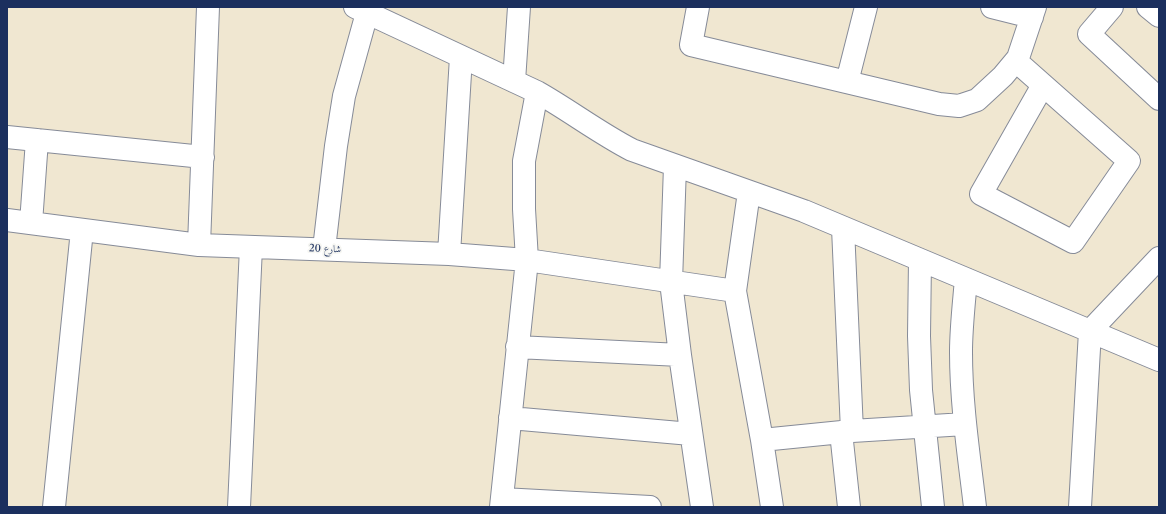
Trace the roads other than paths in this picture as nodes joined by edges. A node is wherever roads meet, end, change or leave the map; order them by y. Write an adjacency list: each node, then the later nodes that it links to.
1 (208, 7): 20 (street)
2 (519, 7): 13 (street)
3 (698, 7): 14 (street)
4 (866, 7): 14 (street)
5 (992, 7): 9 (street)
6 (1112, 7): 17 (street)
7 (1148, 7): 10 (street)
8 (361, 10): 11 (street); 29 (street)
9 (1034, 12): 12 (street)
10 (1159, 16)
11 (461, 57): 13 (street); 30 (street)
12 (1016, 60): 14 (street); 15 (street)
13 (514, 81): 16 (street)
14 (847, 82)
15 (1043, 85): 15 (street)
16 (537, 92): 21 (street); 32 (street)
17 (1159, 99)
18 (7, 137): 19 (street)
19 (37, 140): 20 (street); 24 (street)
20 (203, 157): 27 (street)
21 (676, 166): 22 (street); 35 (street)
22 (749, 192): 25 (street); 36 (street)
23 (7, 220): 24 (street, شارع 20)
24 (31, 223): 26 (street, شارع 20)
25 (843, 228): 33 (street); 44 (street)
26 (82, 230): 27 (street, شارع 20); 48 (street)
27 (199, 245): 28 (street, شارع 20)
28 (251, 247): 29 (street, شارع 20); 49 (street)
29 (324, 249): 30 (street, شارع 20)
30 (449, 254): 32 (street, شارع 20)
31 (1159, 258): 37 (street)
32 (527, 260): 35 (street, شارع 20); 38 (street)
33 (920, 260): 34 (street); 43 (street)
34 (966, 279): 37 (street); 42 (street)
35 (671, 282): 36 (street, شارع 20); 39 (street)
36 (735, 291): 46 (street)
37 (1090, 331): 40 (street); 56 (street)
38 (517, 347): 39 (street); 41 (street)
39 (680, 355): 45 (street)
40 (1159, 360)
41 (510, 418): 45 (street); 47 (street)
42 (965, 424): 43 (street); 55 (street)
43 (925, 427): 44 (street); 54 (street)
44 (846, 432): 46 (street); 53 (street)
45 (691, 434): 51 (street)
46 (762, 440): 52 (street)
47 (501, 503): 50 (street)
48 (54, 507)
49 (239, 507)
50 (650, 507)
51 (702, 507)
52 (772, 507)
53 (849, 507)
54 (933, 507)
55 (975, 507)
56 (1080, 507)

